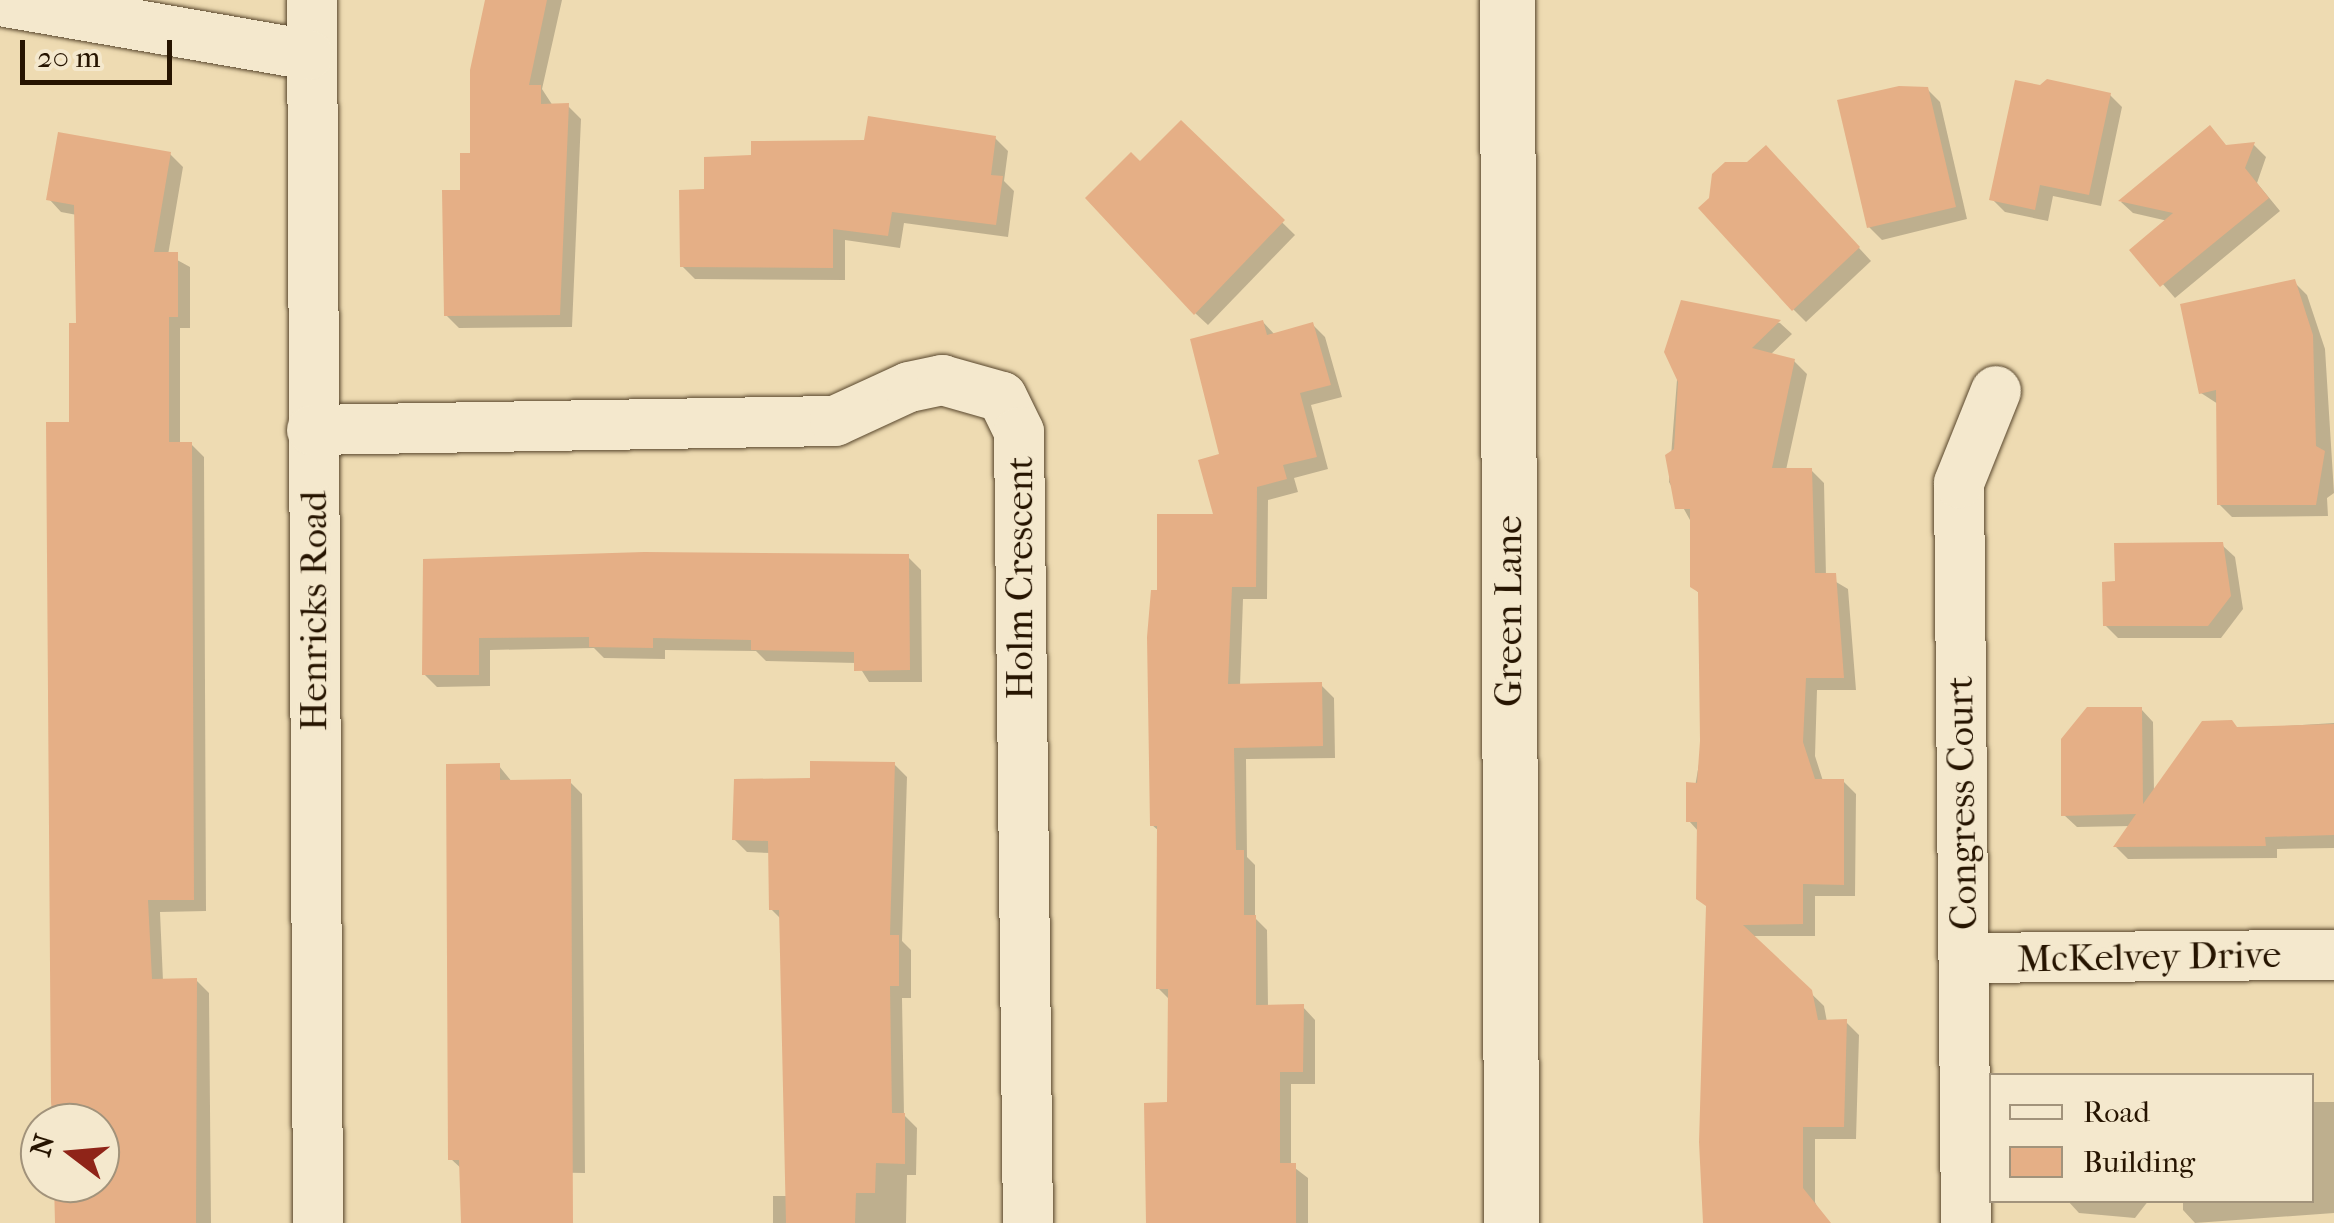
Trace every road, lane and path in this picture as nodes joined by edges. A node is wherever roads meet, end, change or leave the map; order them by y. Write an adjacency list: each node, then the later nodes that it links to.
1 (312, 0): 4 (street, Henricks Road)
2 (1507, 0): 11 (street, Green Lane)
3 (0, 1): 4 (street)
4 (308, 55): 6 (street, Henricks Road)
5 (1996, 391): 8 (street, Congress Court)
6 (312, 430): 9 (street, Henricks Road); 10 (street, Holm Crescent)
7 (2334, 955): 8 (street, McKelvey Drive)
8 (1964, 958): 12 (street, Congress Court)
9 (318, 1223)
10 (1028, 1223)
11 (1511, 1223)
12 (1966, 1223)

